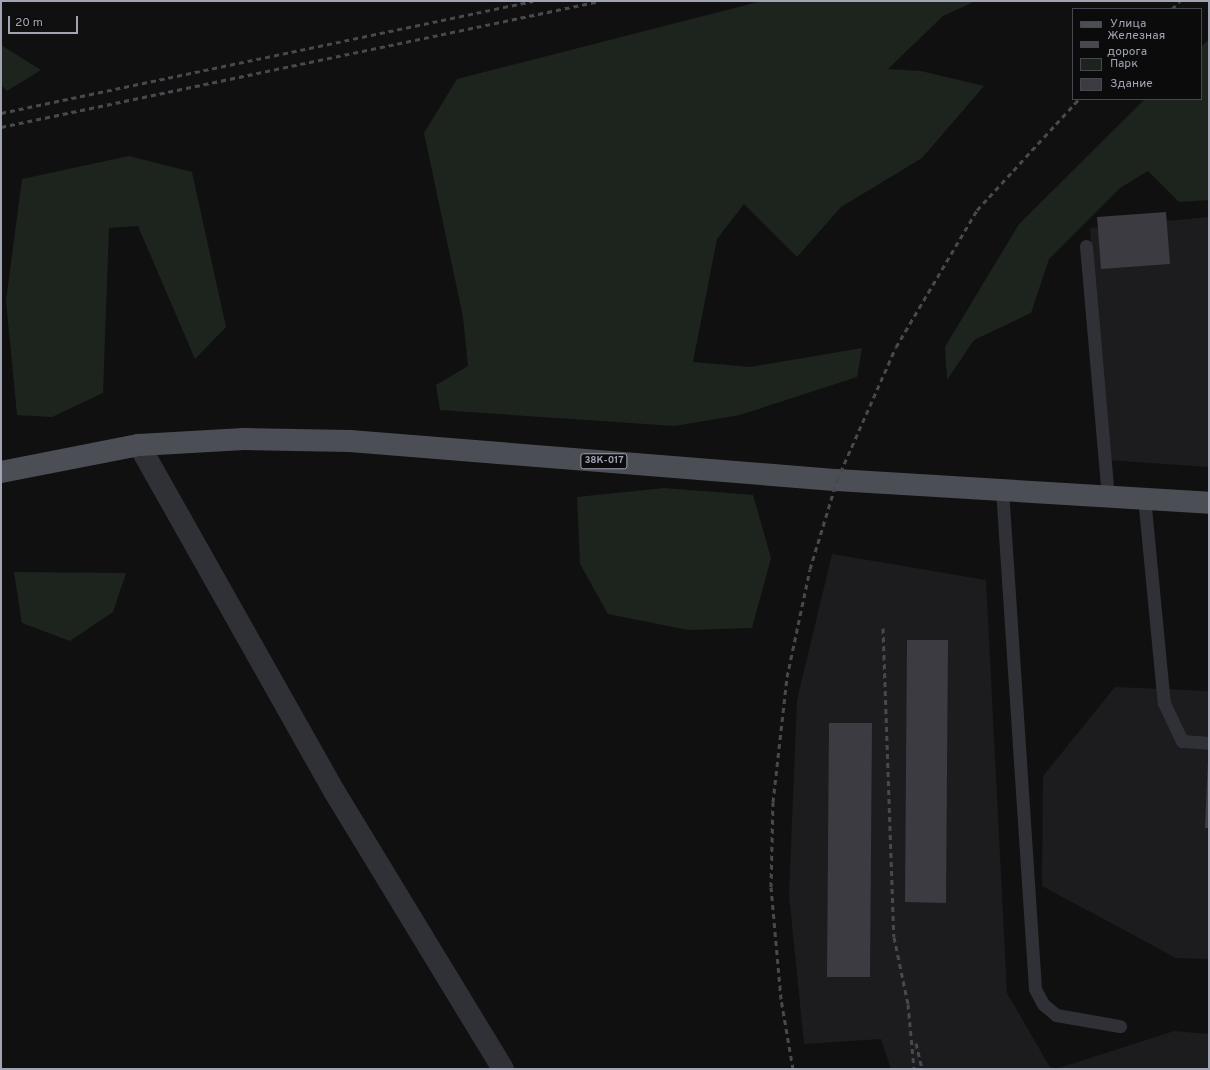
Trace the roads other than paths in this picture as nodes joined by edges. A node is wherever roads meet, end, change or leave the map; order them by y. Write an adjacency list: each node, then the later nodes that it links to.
1 (1086, 246): 5 (lane)
2 (139, 445): 3 (main road, 38К-017); 4 (main road, 38К-017); 10 (street)
3 (1, 472)
4 (1002, 489): 5 (main road, 38К-017); 9 (lane)
5 (1108, 495): 6 (main road, 38К-017)
6 (1144, 497): 7 (main road, 38К-017); 8 (lane)
7 (1209, 503)
8 (1209, 743)
9 (1120, 1026)
10 (504, 1069)

